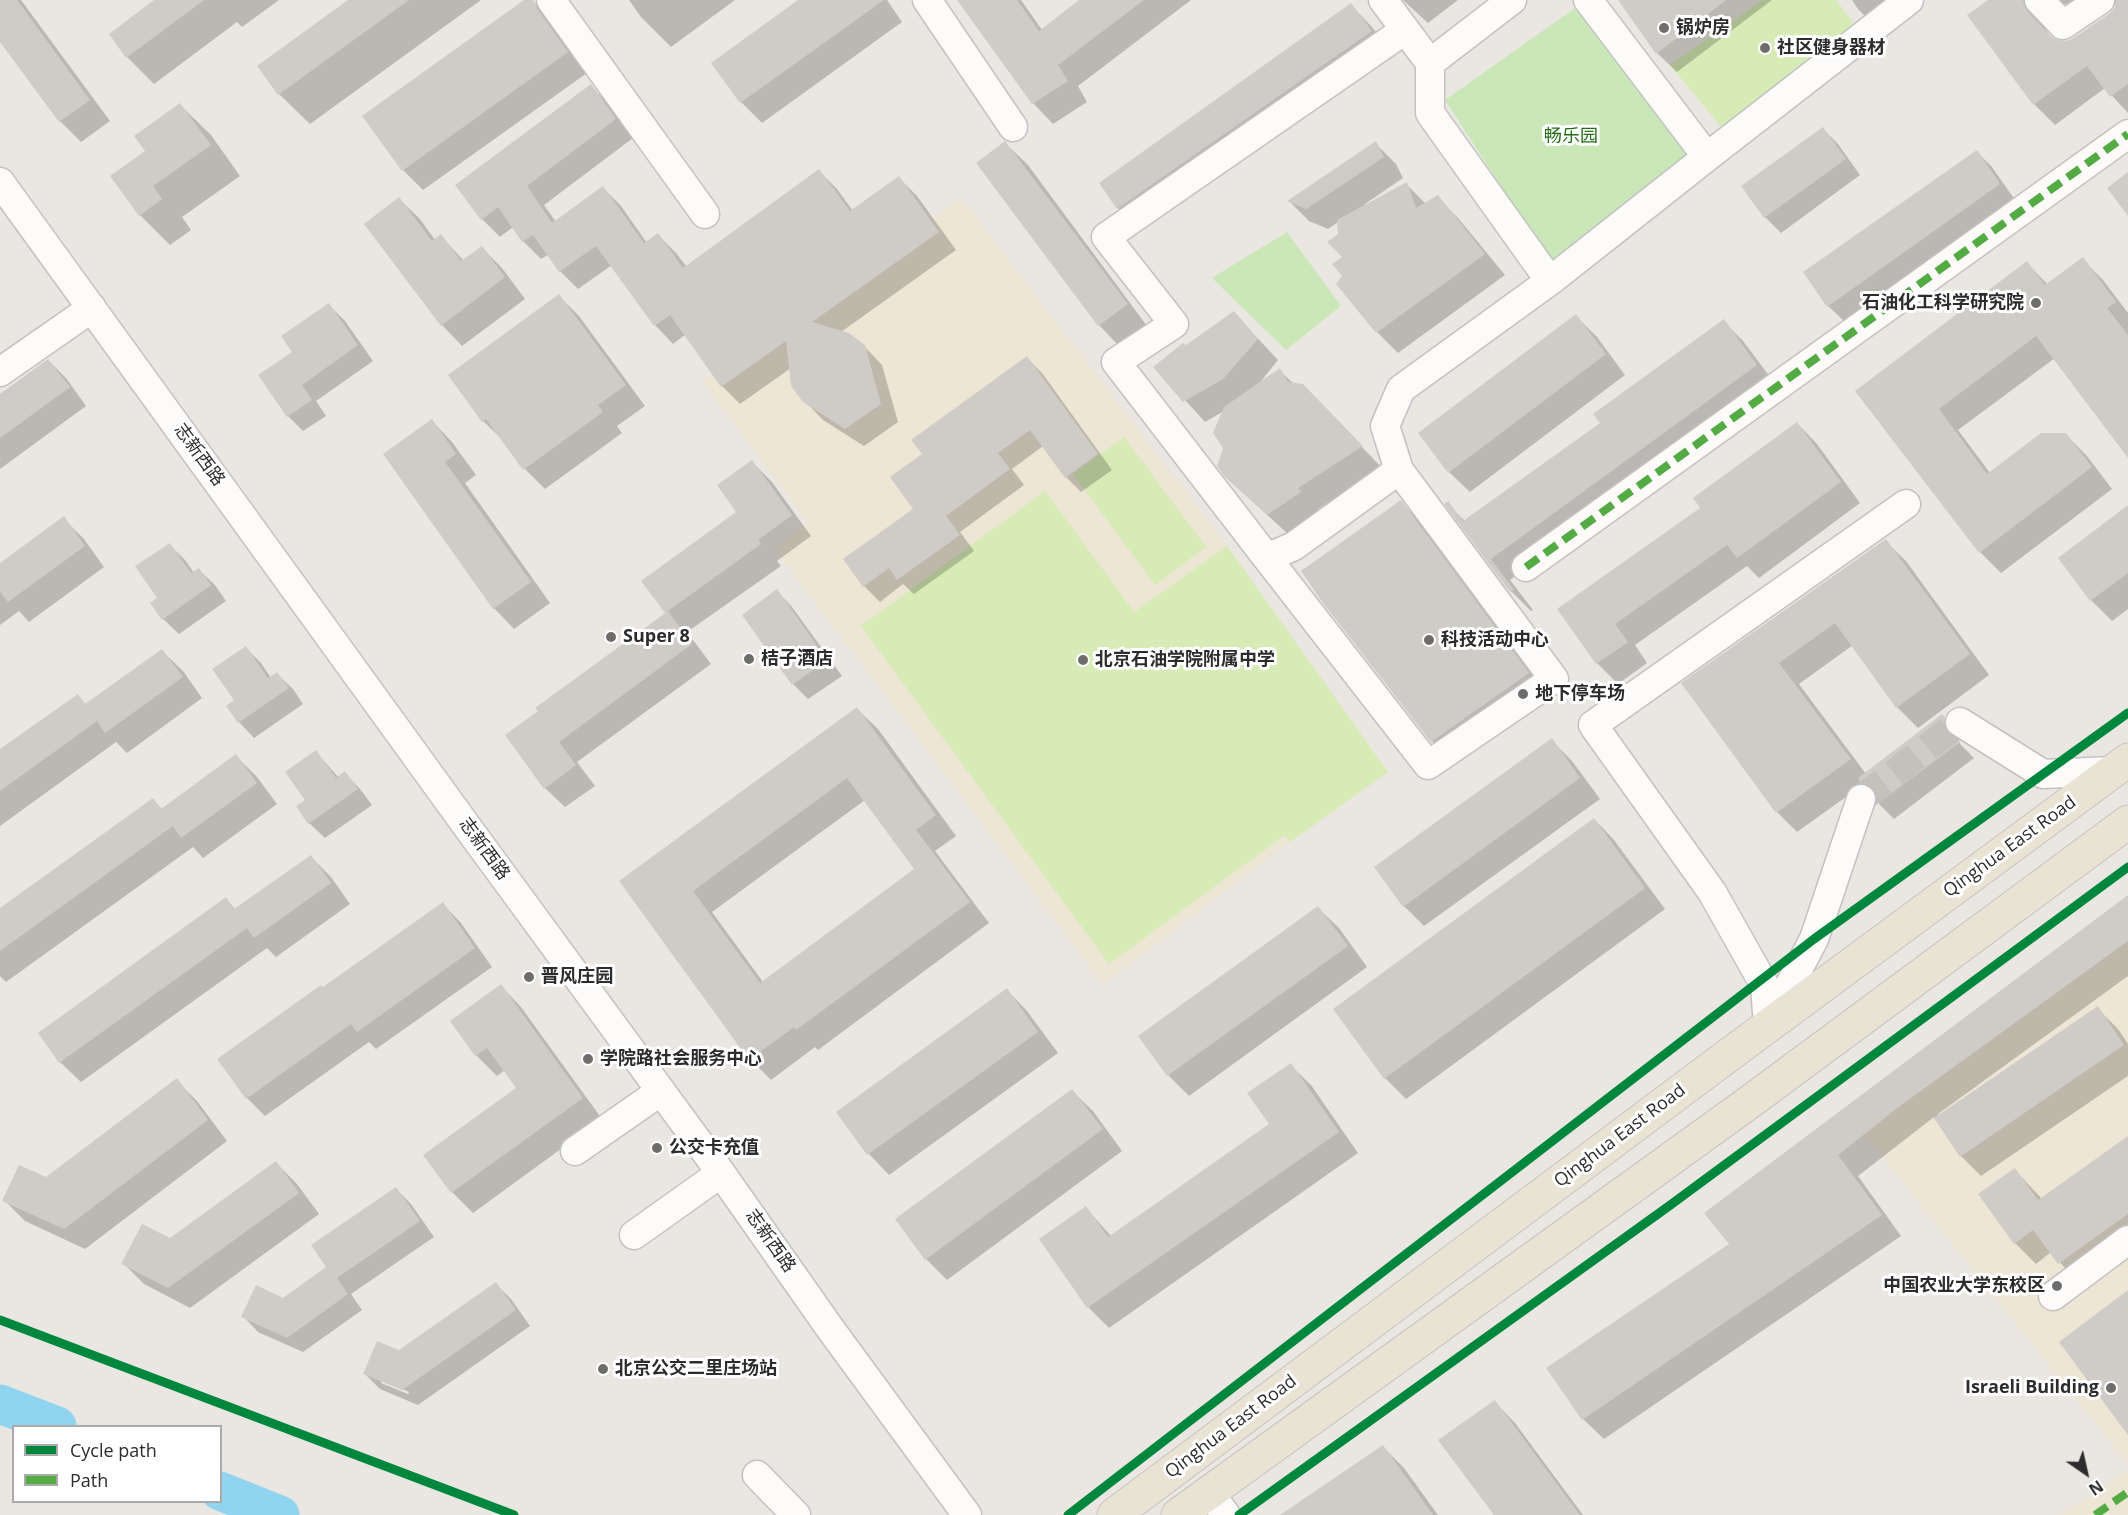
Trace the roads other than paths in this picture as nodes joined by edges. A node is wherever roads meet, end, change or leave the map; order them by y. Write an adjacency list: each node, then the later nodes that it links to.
1 (551, 0): 15 (street)
2 (927, 0): 11 (street)
3 (1383, 0): 9 (street)
4 (1512, 0): 10 (street)
5 (1588, 0): 13 (street)
6 (1909, 0): 13 (street)
7 (2038, 0): 8 (street)
8 (2100, 0)
9 (1405, 30): 10 (street); 21 (street)
10 (1430, 63): 16 (street)
11 (1013, 127)
12 (2128, 134): 22 (street)
13 (1707, 158): 16 (street)
14 (0, 182): 17 (street, 志新西路)
15 (705, 214)
16 (1550, 281): 19 (street)
17 (92, 308): 18 (street); 29 (street, 志新西路)
18 (0, 372)
19 (1399, 470): 21 (street); 21 (street)
20 (1906, 504): 27 (street)
21 (1267, 558)
22 (1527, 567)
23 (1960, 722): 24 (street)
24 (2120, 766): 27 (main road, Qinghua East Road)
25 (1862, 799): 27 (street)
26 (2128, 822): 30 (main road)
27 (1768, 1026): 28 (main road, Qinghua East Road)
28 (1722, 1060): 30 (main road); 40 (main road, Qinghua East Road)
29 (661, 1091): 31 (street); 32 (street, 志新西路)
30 (1751, 1101): 37 (main road)
31 (575, 1151)
32 (721, 1173): 33 (street); 39 (street, 志新西路)
33 (634, 1235)
34 (2128, 1240): 35 (street)
35 (2053, 1296)
36 (757, 1475): 38 (street)
37 (1217, 1504): 41 (main road)
38 (796, 1515)
39 (967, 1515)
40 (1114, 1515)
41 (1178, 1515)

